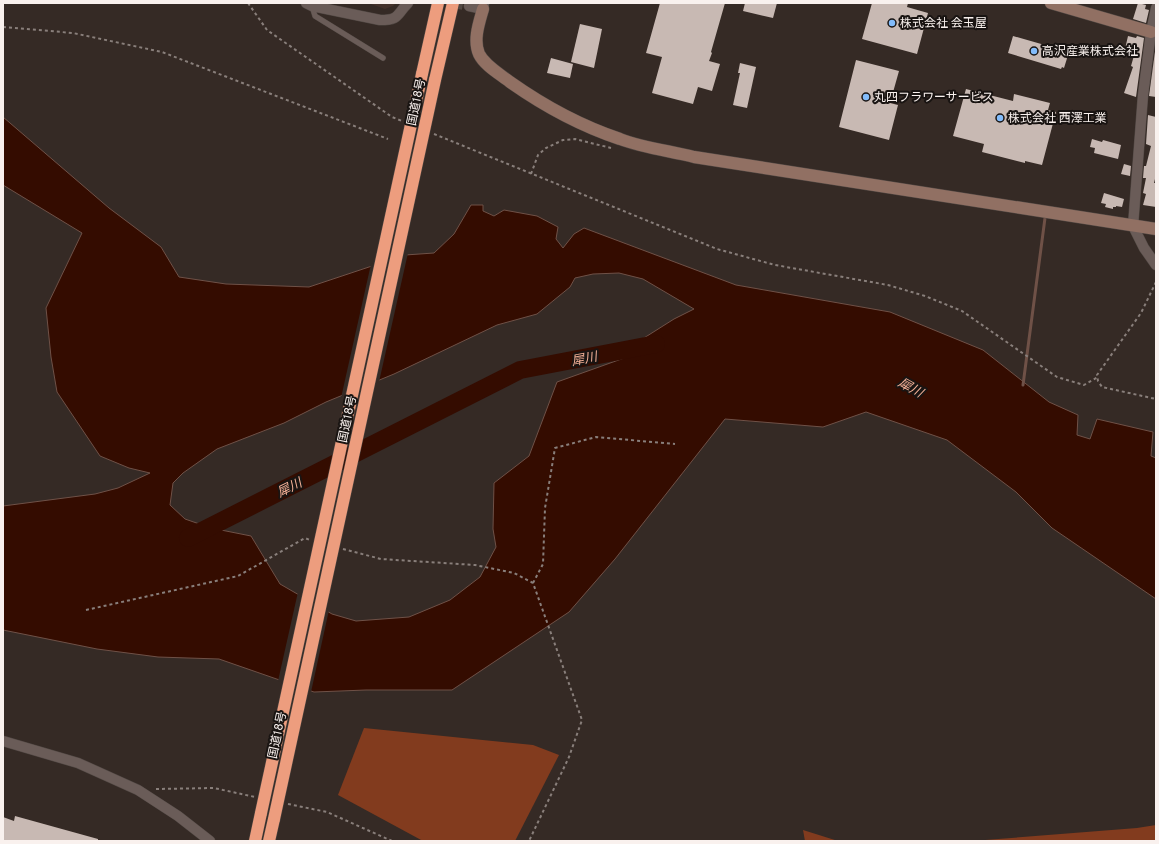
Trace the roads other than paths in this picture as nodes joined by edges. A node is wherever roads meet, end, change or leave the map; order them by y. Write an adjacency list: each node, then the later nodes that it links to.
1 (408, 3): 5 (street)
2 (438, 3): 17 (highway, 国道18号, bridge)
3 (452, 3): 18 (highway, 国道18号, bridge)
4 (1051, 3): 9 (street)
5 (309, 4): 10 (lane)
6 (469, 6): 7 (street)
7 (483, 6): 12 (street)
8 (1156, 8): 9 (street)
9 (1151, 32): 11 (street)
10 (383, 58)
11 (1152, 62): 12 (street)
12 (1133, 226): 13 (street); 14 (street)
13 (1156, 229)
14 (1156, 265)
15 (3, 741): 16 (street)
16 (210, 841)
17 (255, 841)
18 (269, 841)

